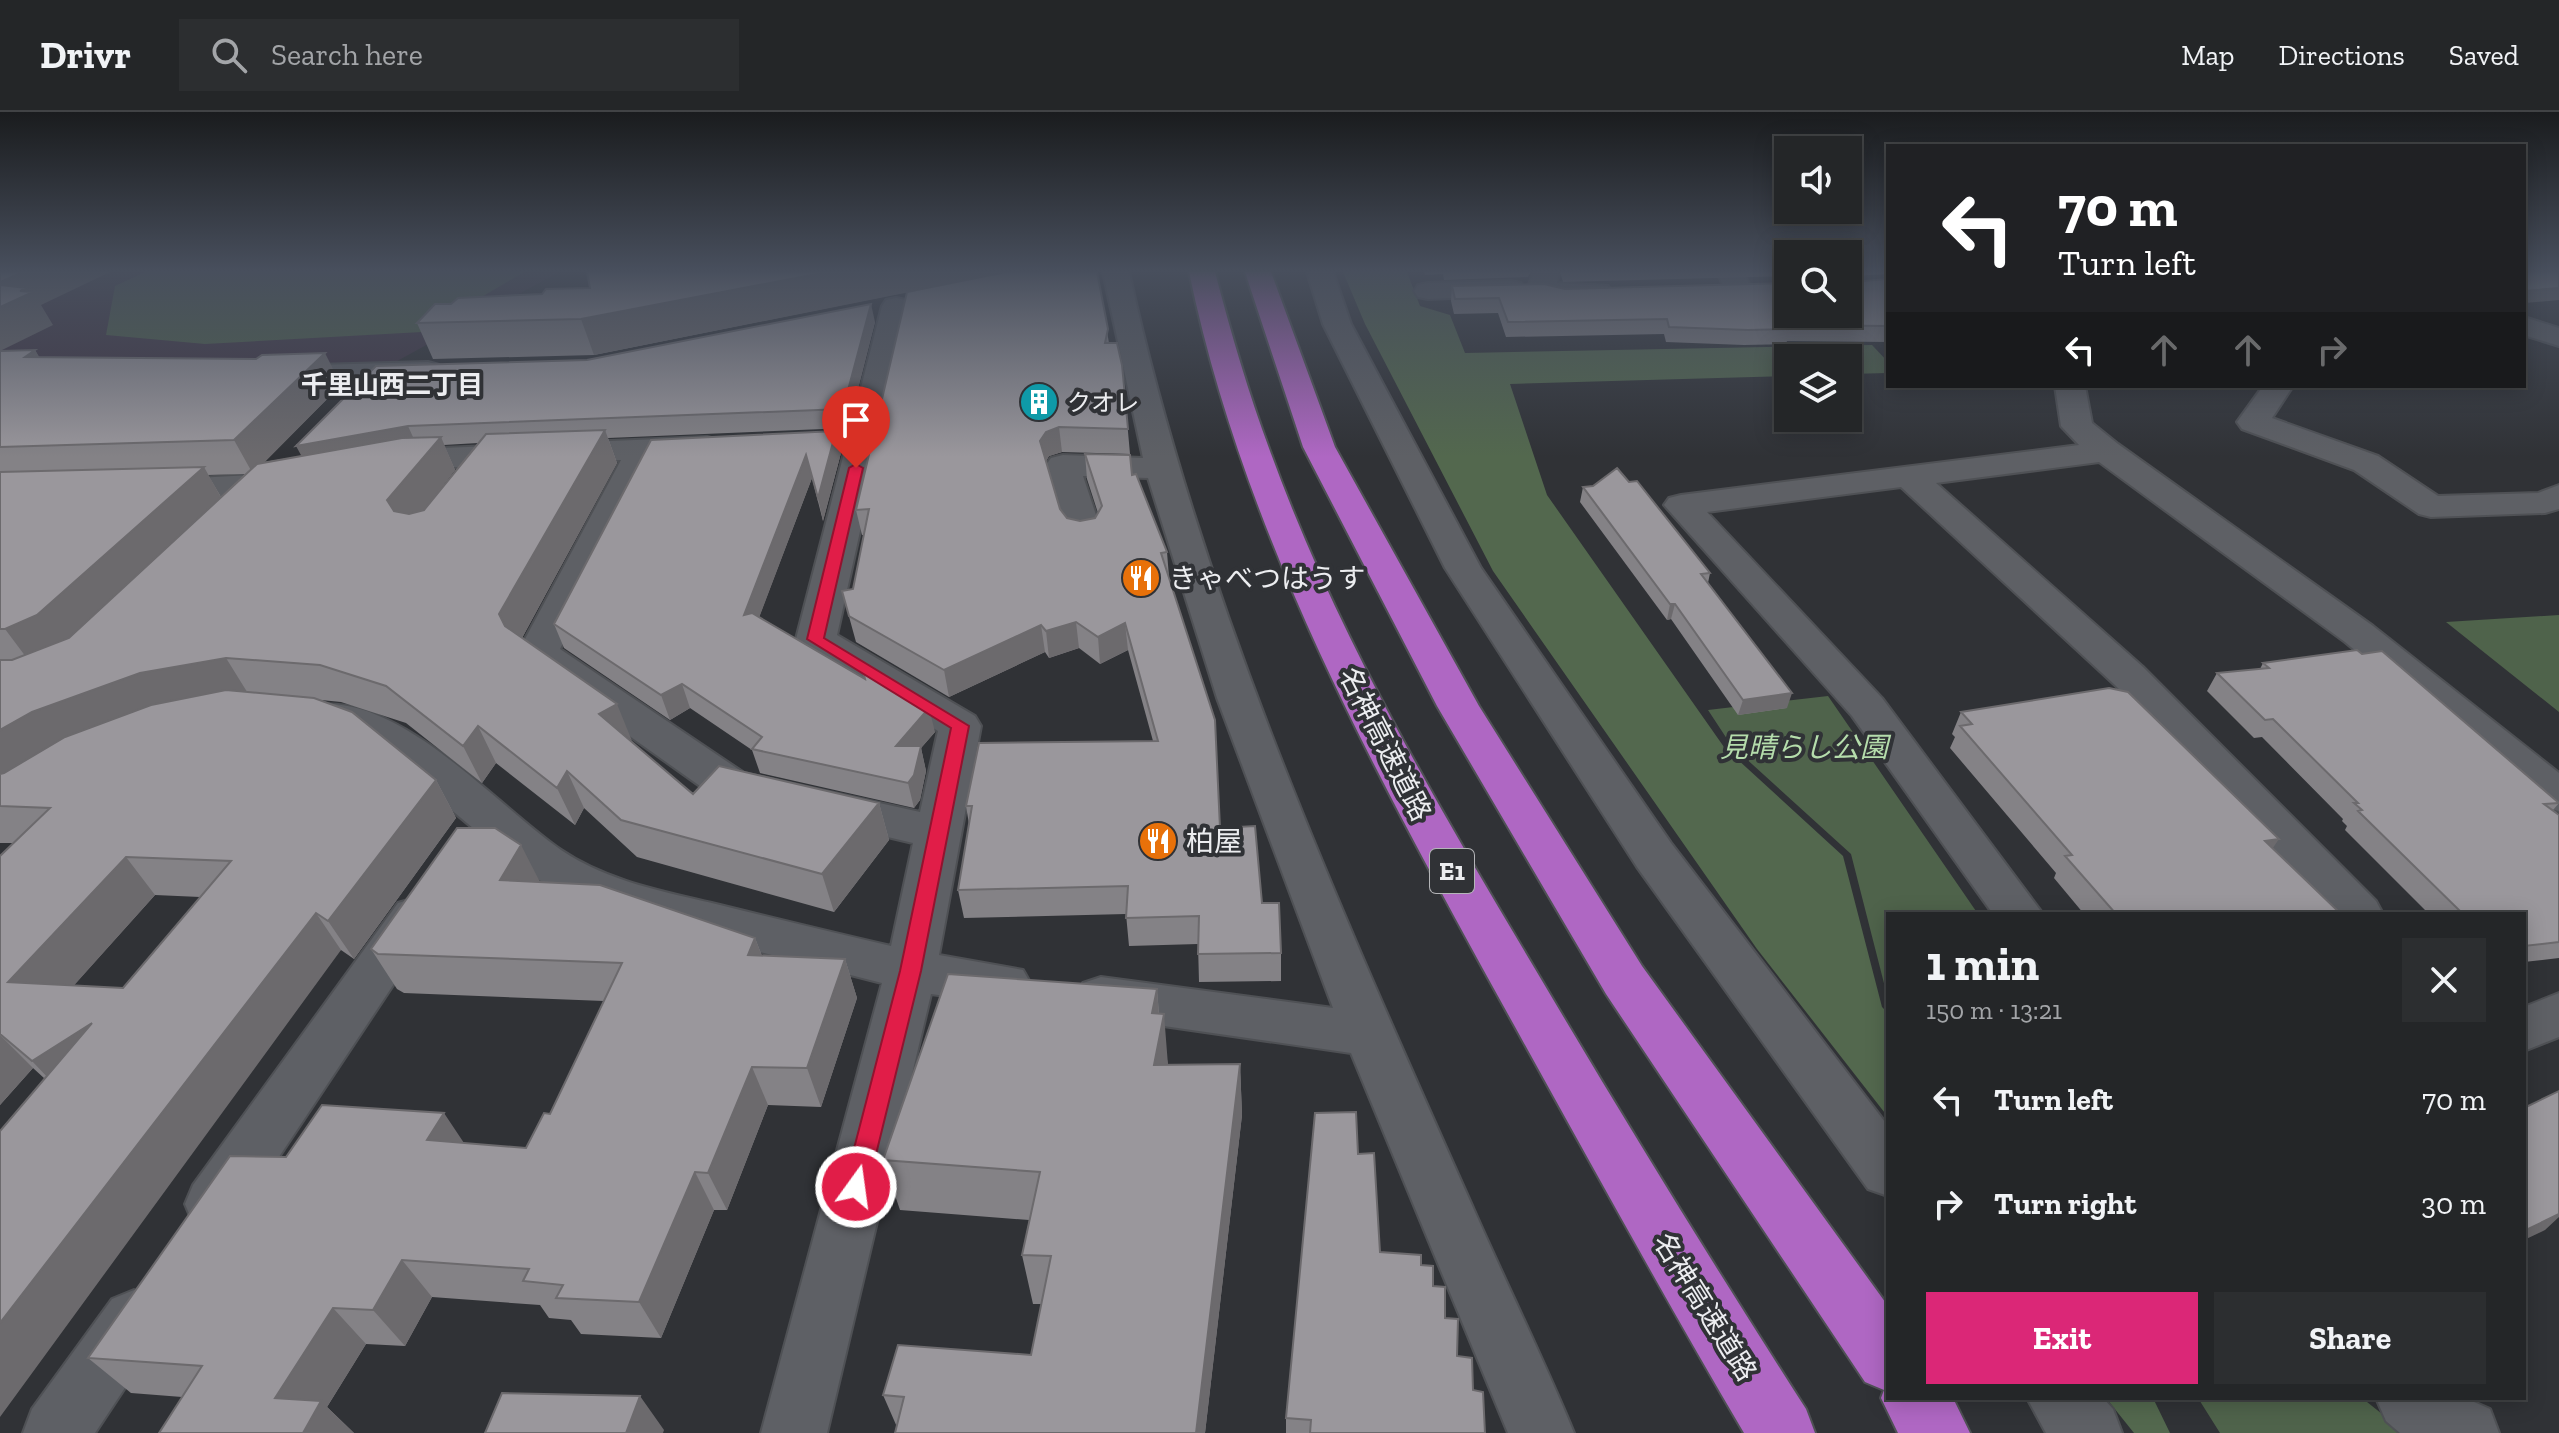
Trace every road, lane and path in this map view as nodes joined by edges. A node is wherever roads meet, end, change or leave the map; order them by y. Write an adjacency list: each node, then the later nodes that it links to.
1 (886, 334): 27 (street)
2 (1122, 334): 17 (street)
3 (1215, 334): 43 (highway, 名神高速道路 / E1)
4 (1279, 334): 36 (highway)
5 (1342, 334): 35 (street)
6 (453, 370): 7 (street)
7 (375, 372): 8 (street); 11 (street)
8 (254, 376)
9 (2070, 388): 15 (street)
10 (2277, 388): 22 (street)
11 (344, 404)
12 (738, 445): 14 (street)
13 (303, 446): 19 (street)
14 (644, 449): 16 (street); 27 (street)
15 (2106, 451): 18 (street); 26 (street)
16 (488, 456): 19 (street); 20 (street)
17 (1160, 468): 24 (street); 34 (street)
18 (1910, 477): 29 (street); 30 (street)
19 (263, 487): 21 (street); 23 (street)
20 (461, 490)
21 (123, 491)
22 (2559, 495)
23 (228, 520)
24 (1084, 533)
25 (280, 713): 28 (street)
26 (2559, 796)
27 (940, 833): 31 (street)
28 (463, 847): 31 (street); 40 (street)
29 (2018, 912)
30 (2357, 912)
31 (911, 971): 34 (street); 41 (street)
32 (2559, 1014): 33 (street)
33 (2526, 1029)
34 (1368, 1034): 42 (street)
35 (1886, 1168)
36 (1886, 1357)
37 (1915, 1400): 44 (highway)
38 (2062, 1400): 45 (street)
39 (2412, 1400): 46 (street)
40 (56, 1433)
41 (794, 1433)
42 (1541, 1433)
43 (1782, 1433)
44 (1937, 1433)
45 (2089, 1433)
46 (2466, 1433)

